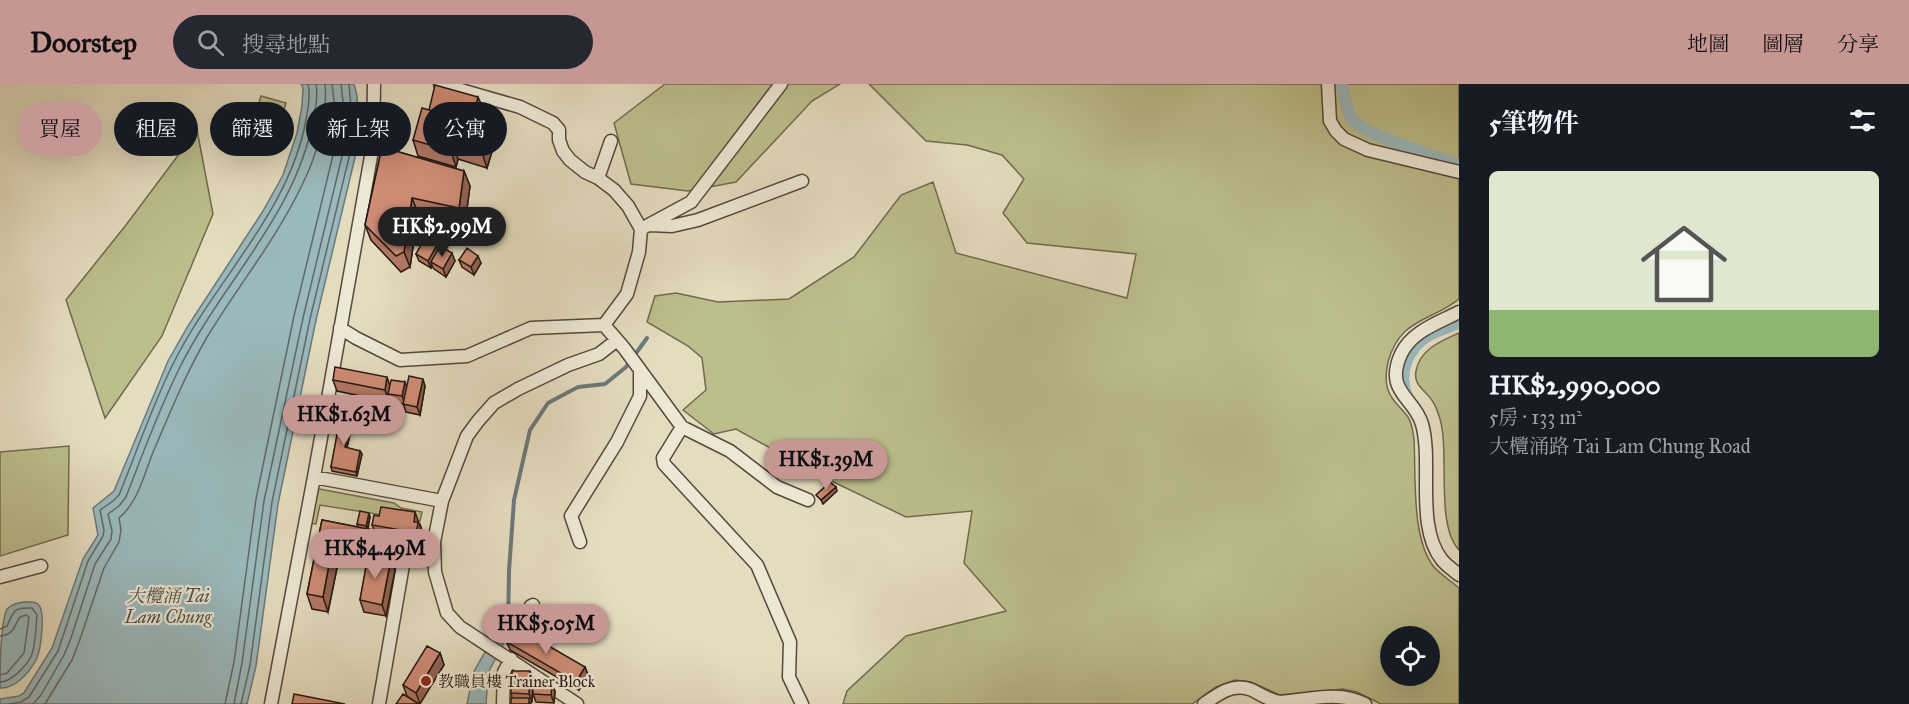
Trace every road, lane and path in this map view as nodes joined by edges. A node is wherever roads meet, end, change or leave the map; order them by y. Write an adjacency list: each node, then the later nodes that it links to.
1 (374, 84): 12 (street)
2 (440, 84): 7 (street)
3 (781, 84): 9 (street)
4 (1328, 84): 6 (street)
5 (611, 141): 7 (street)
6 (1459, 172)
7 (598, 178): 9 (street)
8 (802, 181): 9 (street)
9 (645, 227): 11 (street)
10 (1459, 312): 22 (street)
11 (604, 325): 12 (street); 13 (street)
12 (340, 328): 16 (street)
13 (621, 344): 14 (street); 18 (street)
14 (638, 367): 15 (street); 20 (street)
15 (682, 427): 17 (street); 30 (street)
16 (314, 477): 18 (street); 26 (street)
17 (808, 500)
18 (442, 501): 25 (street)
19 (360, 537): 27 (street)
20 (580, 542)
21 (41, 566): 23 (street)
22 (1459, 575)
23 (0, 577)
24 (533, 605): 25 (street)
25 (506, 656): 28 (street); 29 (street)
26 (271, 704)
27 (379, 704)
28 (503, 704)
29 (577, 704)
30 (802, 704)
31 (1204, 704): 32 (street)
32 (1365, 704)

